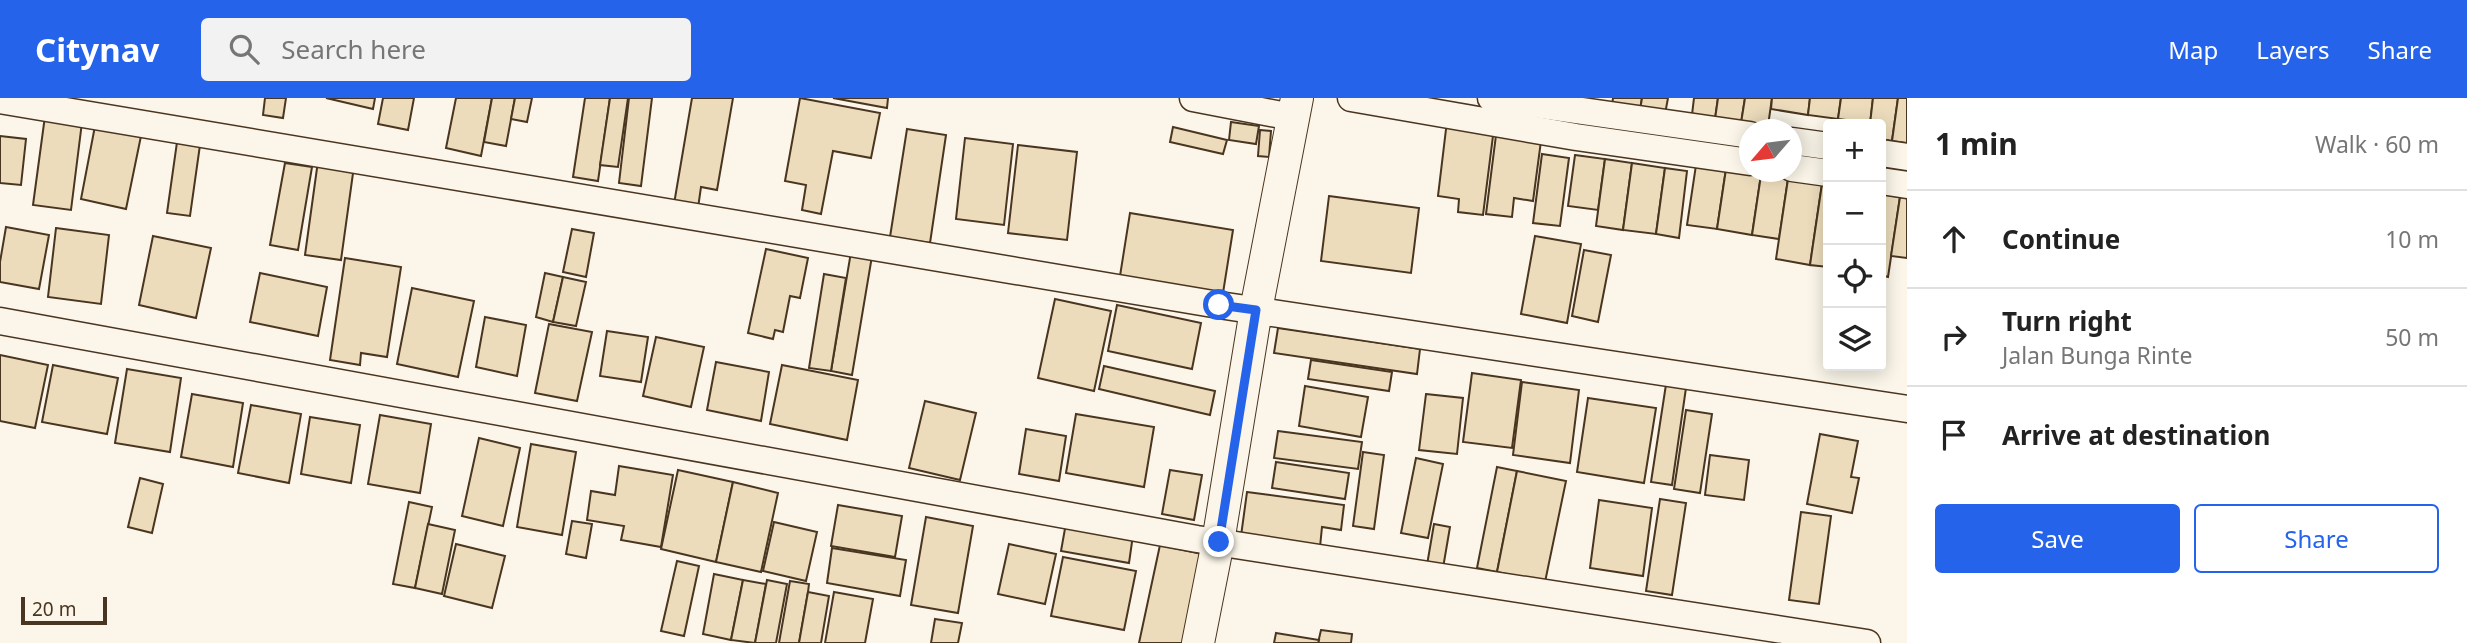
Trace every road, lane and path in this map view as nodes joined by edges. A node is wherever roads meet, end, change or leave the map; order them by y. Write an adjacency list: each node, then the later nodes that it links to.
1 (1192, 98): 5 (street)
2 (1351, 98): 11 (street)
3 (1491, 98): 6 (street)
4 (0, 100): 16 (street)
5 (1294, 107): 16 (street)
6 (1739, 134)
7 (1802, 142): 8 (street)
8 (1823, 145)
9 (1886, 154): 10 (street)
10 (1907, 157)
11 (1739, 161)
12 (1802, 169): 13 (street)
13 (1823, 172)
14 (1886, 182): 15 (street)
15 (1907, 185)
16 (1256, 310): 18 (street); 19 (street)
17 (0, 321): 19 (street)
18 (1907, 409)
19 (1219, 542): 20 (street); 21 (street)
20 (1198, 643)
21 (1867, 643)

